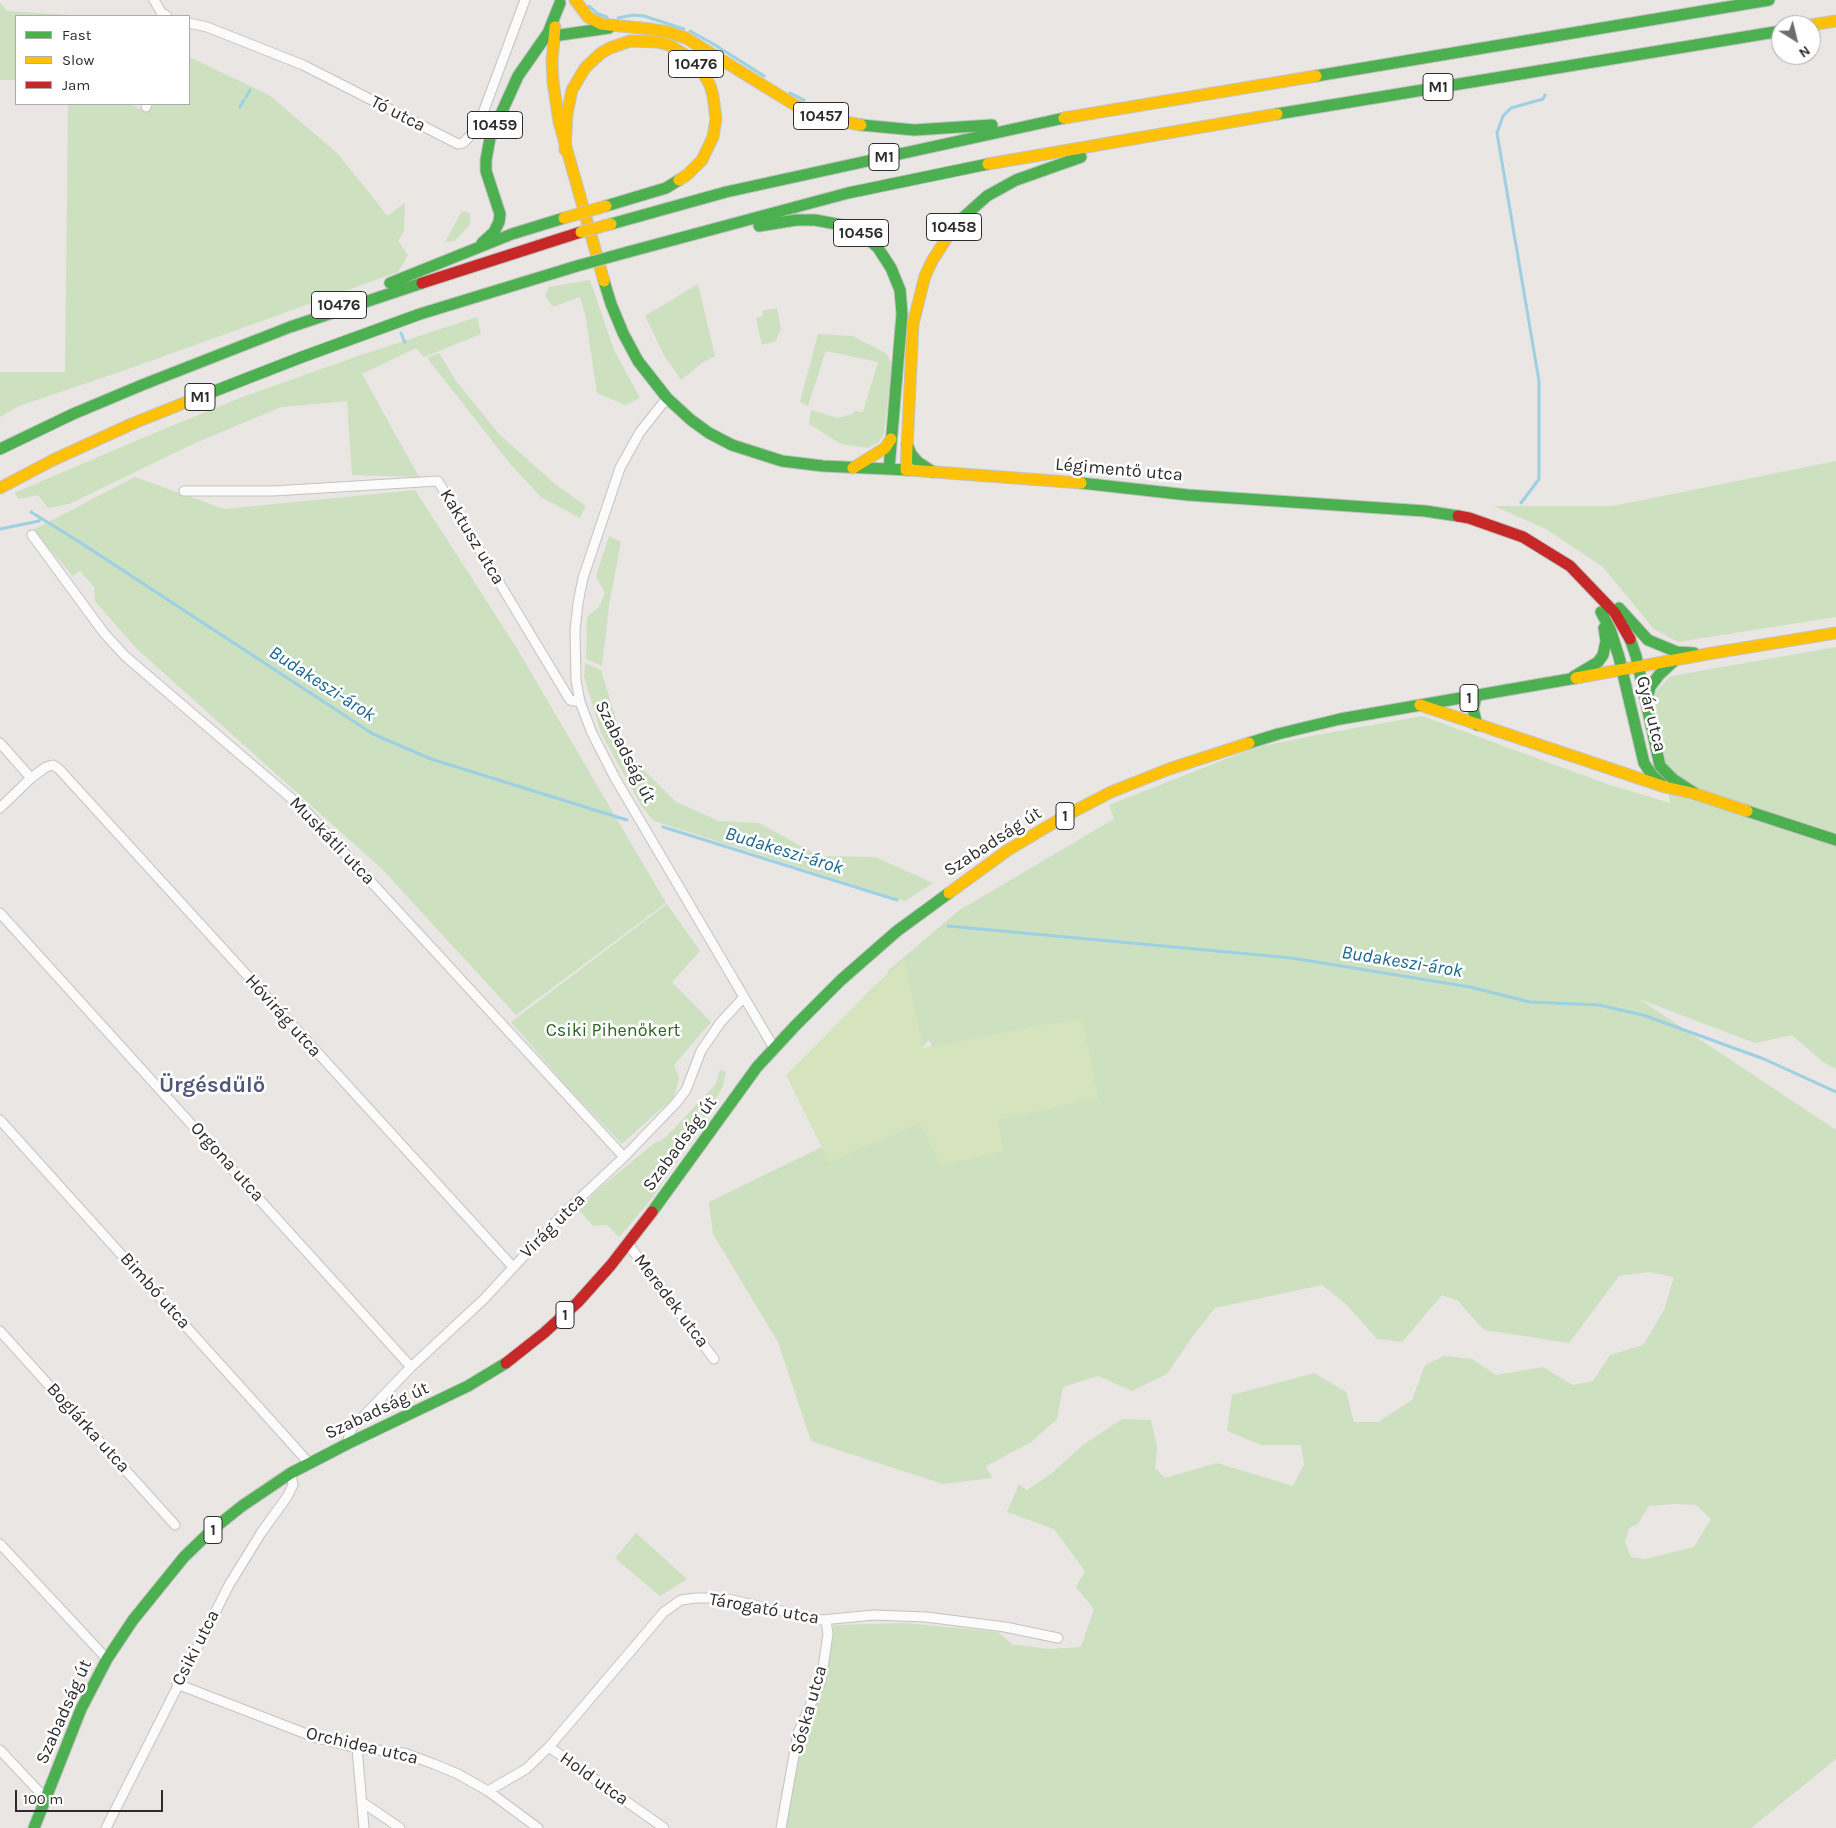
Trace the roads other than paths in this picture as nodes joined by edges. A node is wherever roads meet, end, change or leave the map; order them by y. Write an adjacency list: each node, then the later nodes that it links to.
1 (154, 0): 6 (street)
2 (525, 0): 8 (street, Tó utca)
3 (575, 0): 10 (main road, 10457)
4 (1769, 0): 13 (main road, M1)
5 (561, 1): 12 (main road, Légimentő utca); 17 (main road, 10459)
6 (160, 15)
7 (1836, 21): 9 (main road)
8 (190, 23)
9 (1821, 24)
10 (621, 27): 12 (main road, 10457); 13 (main road, 10457)
11 (1771, 32): 14 (main road, M1)
12 (553, 36): 15 (main road, Légimentő utca)
13 (1042, 122): 18 (main road, M1, bridge)
14 (1156, 134): 16 (main road, M1); 22 (main road, 10458)
15 (565, 150): 17 (main road, 10476, bridge); 20 (main road, Légimentő utca)
16 (646, 247): 21 (main road, 10456); 28 (main road, M1, bridge)
17 (473, 250): 18 (main road, 10476)
18 (404, 283): 19 (main road, 10476)
19 (391, 288): 23 (main road, M1)
20 (667, 398): 24 (main road, Légimentő utca); 40 (street, Szabadság út)
21 (891, 439): 24 (main road); 25 (main road, 10456)
22 (906, 444): 26 (main road, 10458); 27 (main road)
23 (0, 449)
24 (853, 468): 25 (main road, Légimentő utca)
25 (889, 469): 26 (main road, Légimentő utca)
26 (906, 470): 27 (main road, Légimentő utca)
27 (932, 472): 31 (main road, Légimentő utca)
28 (0, 488)
29 (184, 492): 40 (street, Kaktusz utca)
30 (32, 535): 54 (street, Muskátli utca)
31 (1581, 576): 32 (main road); 34 (main road); 36 (main road, Légimentő utca)
32 (1601, 612): 37 (main road); 38 (main road)
33 (1836, 633): 34 (main road, 1)
34 (1707, 654): 35 (main road, 1)
35 (1674, 661): 36 (main road, 1); 41 (main road)
36 (1639, 667): 37 (main road, 1); 41 (main road, Gyár utca)
37 (1622, 670): 38 (main road, 1); 46 (main road, Gyár utca)
38 (1572, 678): 39 (main road, 1)
39 (1476, 697): 42 (main road, 1); 43 (main road)
40 (580, 702): 51 (street, Szabadság út)
41 (1646, 702): 47 (main road, Gyár utca)
42 (1420, 705): 43 (main road); 52 (main road, Szabadság út / 1)
43 (1477, 725): 46 (main road)
44 (0, 743): 45 (street)
45 (31, 778): 48 (street); 56 (street, Hóvirág utca)
46 (1665, 786): 47 (main road, Gyár utca)
47 (1696, 794): 49 (main road, Gyár utca)
48 (0, 808)
49 (1836, 840)
50 (0, 913): 59 (street, Orgona utca)
51 (744, 997): 52 (street, Szabadság út); 54 (street, Virág utca)
52 (774, 1048): 55 (main road, Szabadság út / 1)
53 (0, 1120): 61 (street, Bimbó utca)
54 (624, 1157): 56 (street, Virág utca)
55 (628, 1244): 58 (street, Meredek utca); 60 (main road, Szabadság út / 1)
56 (513, 1267): 59 (street, Virág utca)
57 (0, 1331): 63 (street, Boglárka utca)
58 (714, 1359)
59 (411, 1367): 60 (street, Virág utca)
60 (347, 1444): 61 (main road, Szabadság út / 1)
61 (309, 1463): 62 (main road, Szabadság út / 1)
62 (291, 1473): 67 (main road, Szabadság út / 1); 68 (street, Csiki utca)
63 (175, 1526)
64 (0, 1544): 67 (street)
65 (826, 1620): 66 (street, Tárogató utca); 69 (street, Tárogató utca); 81 (street, Sóska utca)
66 (1058, 1638)
67 (106, 1659): 73 (main road, Szabadság út / 1)
68 (178, 1684): 70 (street, Orchidea utca); 76 (street, Csiki utca)
69 (549, 1747): 72 (street, Tárogató utca); 80 (street, Hold utca)
70 (357, 1748): 72 (street, Orchidea utca); 74 (street)
71 (0, 1750): 73 (street)
72 (488, 1791): 79 (street, Orchidea utca)
73 (46, 1799): 75 (main road, Szabadság út / 1)
74 (362, 1802): 77 (street); 78 (street)
75 (34, 1828)
76 (106, 1828)
77 (364, 1828)
78 (400, 1828)
79 (538, 1828)
80 (664, 1828)
81 (781, 1828)

